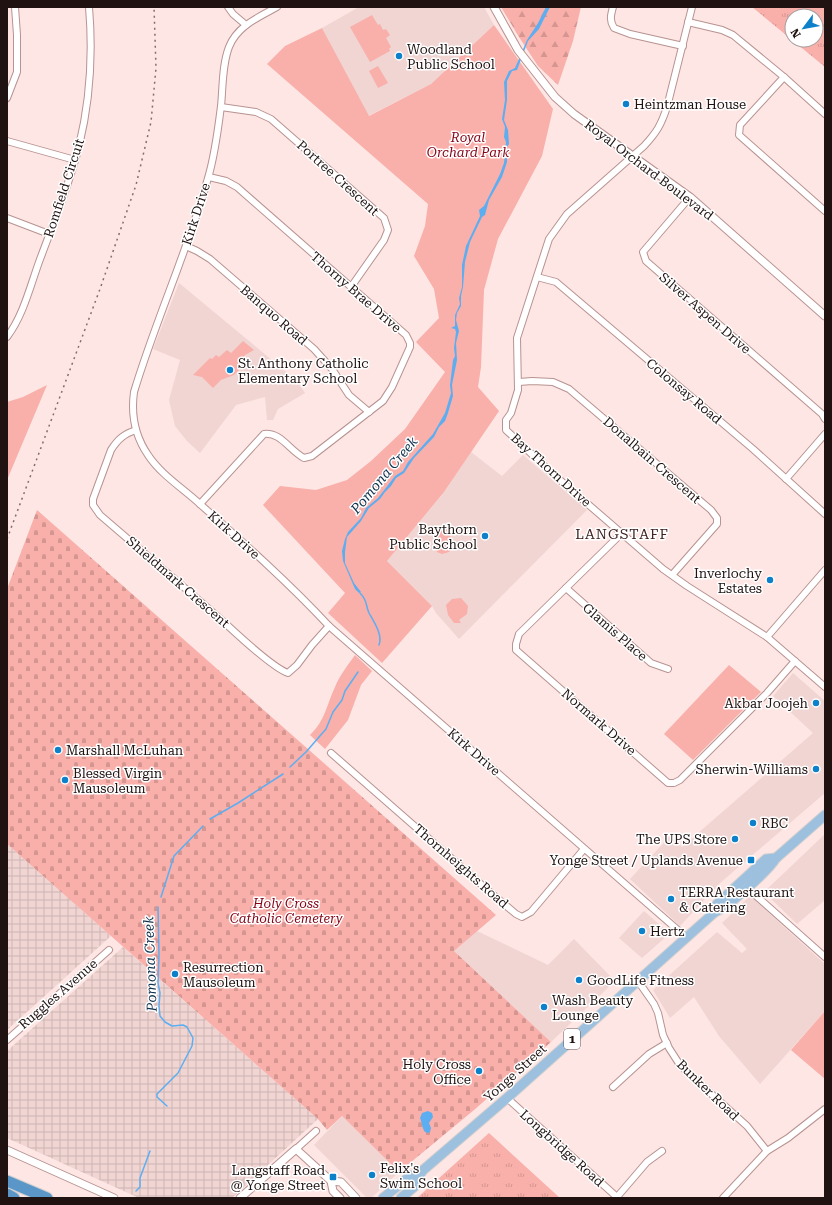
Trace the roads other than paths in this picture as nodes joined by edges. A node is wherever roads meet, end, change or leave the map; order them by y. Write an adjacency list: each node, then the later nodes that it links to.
1 (15, 7): 12 (street)
2 (89, 7): 17 (street, Romfield Circuit)
3 (228, 7): 9 (street)
4 (277, 7): 9 (street, Kirk Drive)
5 (494, 7): 16 (street, Royal Orchard Boulevard)
6 (613, 7): 10 (street)
7 (692, 7): 8 (street, Bay Thorn Drive)
8 (688, 22): 10 (street, Bay Thorn Drive); 11 (street)
9 (246, 25): 13 (street, Kirk Drive)
10 (683, 46): 16 (street, Bay Thorn Drive)
11 (784, 77): 14 (street); 20 (street)
12 (7, 98)
13 (221, 107): 18 (street, Kirk Drive); 25 (street, Portree Crescent)
14 (825, 114)
15 (7, 141): 17 (street)
16 (633, 155): 19 (street, Royal Orchard Boulevard); 24 (street, Bay Thorn Drive)
17 (75, 160): 22 (street, Romfield Circuit)
18 (209, 177): 23 (street, Kirk Drive); 25 (street, Thorny Brae Drive)
19 (690, 197): 26 (street, Royal Orchard Boulevard); 30 (street, Silver Aspen Drive)
20 (825, 211)
21 (7, 218): 22 (street)
22 (49, 234): 27 (street, Romfield Circuit)
23 (186, 246): 29 (street, Banquo Road); 31 (street, Kirk Drive)
24 (537, 277): 28 (street, Bay Thorn Drive); 33 (street, Colonsay Road)
25 (351, 287): 29 (street, Thorny Brae Drive)
26 (825, 316)
27 (7, 337)
28 (519, 382): 36 (street, Bay Thorn Drive); 38 (street, Donalbain Crescent)
29 (369, 412): 34 (street, Thorny Brae Drive)
30 (825, 419)
31 (136, 430): 34 (street, Kirk Drive); 40 (street, Shieldmark Crescent)
32 (825, 434): 33 (street)
33 (786, 479): 35 (street, Colonsay Road)
34 (200, 504): 40 (street, Kirk Drive)
35 (825, 514)
36 (622, 532): 38 (street, Bay Thorn Drive); 39 (street, Normark Drive)
37 (825, 570): 41 (street)
38 (672, 575): 41 (street, Bay Thorn Drive)
39 (566, 588): 42 (street, Normark Drive); 43 (street, Glamis Place)
40 (329, 626): 47 (street, Kirk Drive)
41 (767, 637): 42 (street, Bay Thorn Drive)
42 (795, 661): 44 (street, Bay Thorn Drive)
43 (668, 669)
44 (825, 687)
45 (331, 753): 47 (street, Thornheights Road)
46 (824, 818): 48 (main road, Yonge Street / 1)
47 (584, 849): 49 (street, Kirk Drive)
48 (744, 885): 49 (main road, Yonge Street / 1); 51 (street)
49 (687, 938): 52 (main road, Yonge Street / 1)
50 (109, 950): 53 (street, Ruggles Avenue)
51 (825, 956)
52 (638, 981): 54 (street, Bunker Road); 56 (main road, Yonge Street / 1)
53 (7, 1040)
54 (667, 1043): 55 (street); 62 (street, Bunker Road)
55 (613, 1087)
56 (507, 1098): 63 (main road, Yonge Street / 1); 67 (street, Longbridge Road)
57 (825, 1108): 62 (street)
58 (316, 1131): 59 (street)
59 (296, 1149): 65 (street); 71 (street)
60 (7, 1150): 70 (street)
61 (662, 1151): 67 (street)
62 (767, 1151): 76 (street)
63 (422, 1171): 74 (main road, Yonge Street / 1); 75 (main road, Yonge Street / 1)
64 (7, 1181): 69 (highway)
65 (331, 1181): 72 (street); 73 (street)
66 (7, 1194): 68 (highway)
67 (617, 1197)
68 (14, 1198)
69 (47, 1198)
70 (114, 1198)
71 (240, 1198)
72 (340, 1198)
73 (356, 1198)
74 (383, 1198)
75 (401, 1198)
76 (724, 1198)

